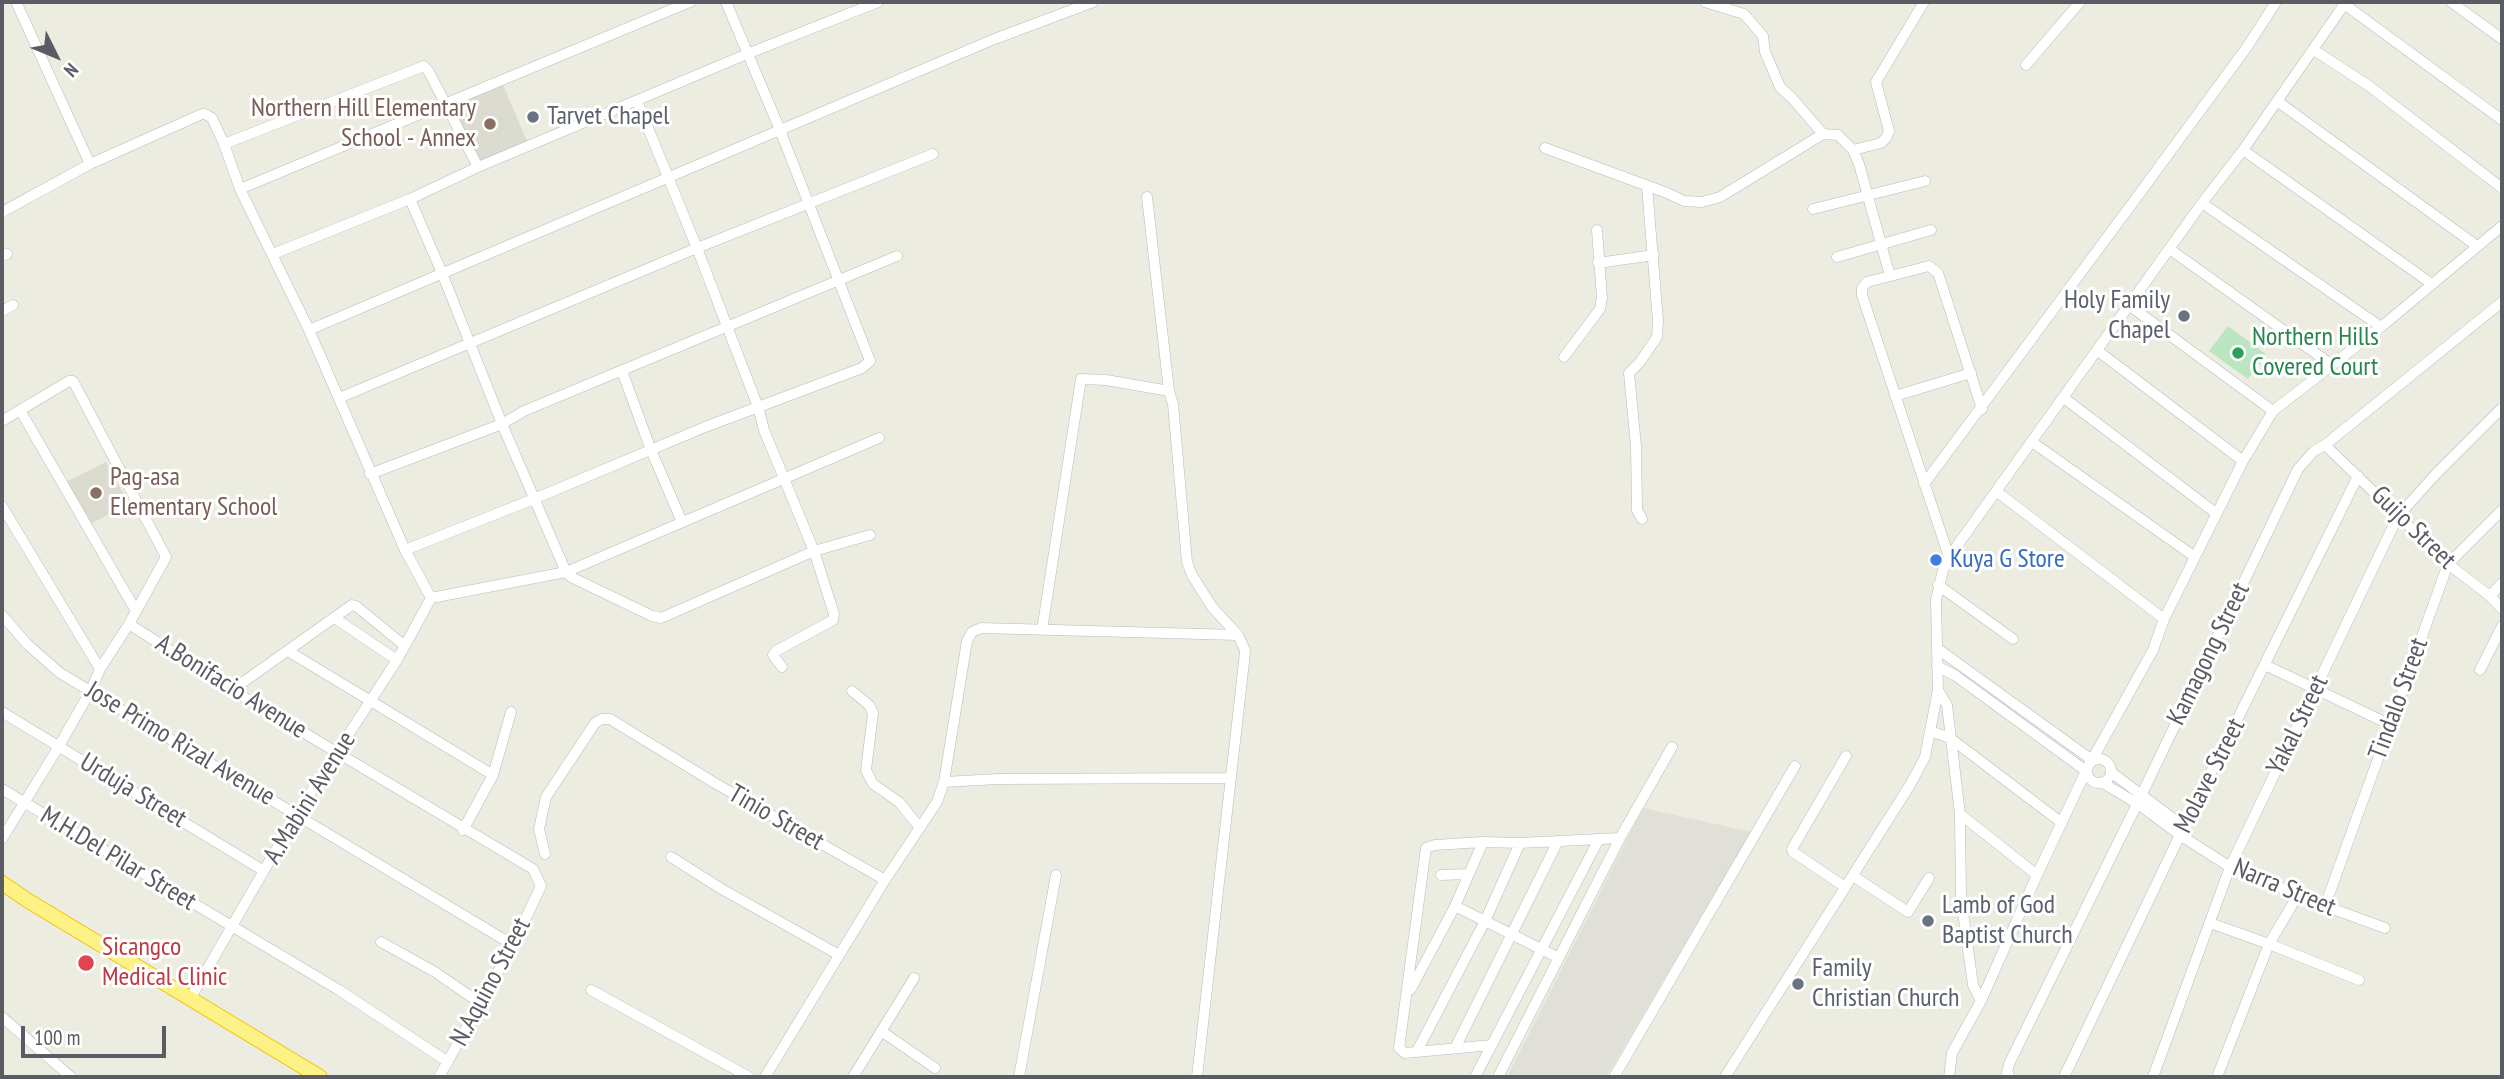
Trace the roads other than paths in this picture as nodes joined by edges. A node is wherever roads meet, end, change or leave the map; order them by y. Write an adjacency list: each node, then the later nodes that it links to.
1 (16, 2): 27 (street)
2 (690, 2): 18 (street)
3 (726, 2): 14 (street)
4 (878, 2): 14 (street)
5 (1093, 2): 20 (street)
6 (1705, 2): 21 (street)
7 (1924, 2): 24 (street)
8 (2080, 2): 15 (street)
9 (2276, 2): 76 (street)
10 (2451, 2): 12 (street)
11 (2345, 3): 13 (street); 19 (street)
12 (2502, 39)
13 (2314, 50): 17 (street); 32 (street)
14 (747, 54): 16 (street); 20 (street)
15 (2026, 65)
16 (637, 101): 28 (street); 29 (street)
17 (2277, 101): 25 (street); 45 (street)
18 (446, 103): 22 (street); 28 (street); 33 (street)
19 (2502, 120)
20 (780, 130): 29 (street); 38 (street)
21 (1823, 134): 24 (street); 31 (street)
22 (224, 144): 27 (street); 33 (street)
23 (1545, 148): 31 (street)
24 (1853, 150): 35 (street)
25 (2243, 150): 37 (street); 56 (street)
26 (933, 154): 38 (street)
27 (90, 164): 40 (street)
28 (478, 167): 36 (street)
29 (669, 177): 46 (street); 53 (street)
30 (1925, 181): 35 (street)
31 (1647, 186): 49 (street)
32 (2502, 188)
33 (240, 189): 48 (street)
34 (1147, 197): 70 (street)
35 (1866, 197): 39 (street); 44 (street)
36 (410, 199): 48 (street); 53 (street)
37 (2202, 203): 47 (street); 61 (street)
38 (809, 205): 46 (street); 55 (street)
39 (1813, 209)
40 (2, 212)
41 (2502, 226): 45 (street)
42 (1597, 230): 52 (street)
43 (1931, 230): 44 (street)
44 (1882, 245): 51 (street); 54 (street)
45 (2477, 246): 56 (street)
46 (697, 248): 62 (street); 64 (street)
47 (2171, 250): 59 (street); 67 (street)
48 (273, 254): 63 (street)
49 (1654, 255): 52 (street); 96 (street)
50 (897, 256): 55 (street)
51 (1837, 257)
52 (1598, 263): 66 (street)
53 (442, 273): 63 (street); 64 (street)
54 (1890, 276): 69 (street); 71 (street)
55 (839, 282): 62 (street); 74 (street)
56 (2432, 284): 61 (street)
57 (2502, 302): 83 (street, Kamagong Street)
58 (13, 305): 60 (street)
59 (2130, 306): 65 (street); 78 (street)
60 (2, 311)
61 (2381, 327): 67 (street)
62 (727, 328): 68 (street); 74 (street)
63 (309, 330): 72 (street)
64 (469, 345): 72 (street); 80 (street)
65 (2098, 351): 73 (street); 85 (street)
66 (1564, 357)
67 (2332, 365): 78 (street)
68 (622, 371): 80 (street); 84 (street)
69 (1970, 373): 71 (street); 76 (street)
70 (1169, 391): 116 (street); 117 (street)
71 (1895, 396): 89 (street)
72 (339, 398): 86 (street)
73 (2064, 398): 82 (street); 94 (street)
74 (758, 407): 84 (street); 88 (street)
75 (2502, 408): 95 (street, Yakal Street)
76 (1982, 409): 89 (street)
77 (20, 410): 79 (street); 110 (street); 110 (street)
78 (2273, 411): 85 (street)
79 (2, 421)
80 (502, 424): 86 (street); 91 (street)
81 (879, 438): 88 (street)
82 (2032, 442): 90 (street); 102 (street)
83 (2325, 445): 87 (street, Guijo Street); 152 (street, Kamagong Street)
84 (651, 450): 91 (street); 97 (street)
85 (2243, 461): 94 (street)
86 (370, 474): 99 (street)
87 (2358, 476): 95 (street, Guijo Street); 123 (street, Molave Street)
88 (784, 478): 97 (street); 100 (street)
89 (1924, 484): 101 (street)
90 (1996, 491): 101 (street); 113 (street)
91 (534, 499): 99 (street); 104 (street)
92 (2, 506): 126 (street)
93 (2502, 510): 103 (street, Tindalo Street)
94 (2217, 514): 102 (street)
95 (2398, 516): 103 (street, Guijo Street); 128 (street, Yakal Street)
96 (1642, 519)
97 (682, 522): 104 (street)
98 (870, 535): 100 (street)
99 (405, 550): 108 (street)
100 (814, 551): 104 (street); 125 (street)
101 (1949, 557): 106 (street)
102 (2195, 557): 113 (street)
103 (2448, 564): 107 (street, Guijo Street); 136 (street, Tindalo Street)
104 (566, 572): 108 (street)
105 (2502, 583): 107 (street)
106 (1938, 585): 118 (street); 120 (street)
107 (2490, 596): 109 (street, Guijo Street)
108 (431, 598): 119 (street, A.Mabini Avenue)
109 (2502, 609)
110 (136, 611): 114 (street)
111 (2, 615): 129 (street, Jose Primo Rizal Avenue)
112 (336, 619): 119 (street); 121 (street); 122 (street)
113 (2165, 619): 143 (street)
114 (129, 624): 126 (street); 130 (street, A.Bonifacio Avenue)
115 (2502, 626): 127 (street)
116 (1042, 629): 117 (street); 149 (street)
117 (1238, 635): 148 (street)
118 (2013, 639)
119 (405, 646): 122 (street, A.Mabini Avenue)
120 (1938, 649): 124 (street); 143 (street)
121 (288, 650): 130 (street); 133 (street)
122 (397, 660): 133 (street, A.Mabini Avenue)
123 (2265, 665): 128 (street); 159 (street, Molave Street)
124 (1937, 666): 131 (street); 145 (street)
125 (782, 667)
126 (100, 669): 129 (street)
127 (2480, 670)
128 (2316, 689): 136 (street); 168 (street, Yakal Street)
129 (92, 690): 139 (street); 155 (street, Jose Primo Rizal Avenue)
130 (232, 690): 141 (street, A.Bonifacio Avenue)
131 (1938, 690): 137 (street); 138 (street)
132 (852, 691): 157 (street)
133 (370, 702): 141 (street, A.Mabini Avenue); 147 (street)
134 (2, 712): 139 (street, Urduja Street)
135 (511, 712): 147 (street)
136 (2389, 724): 182 (street, Tindalo Street)
137 (1930, 731): 138 (street); 174 (street)
138 (1950, 738): 154 (street); 156 (street)
139 (59, 746): 153 (street); 169 (street, Urduja Street)
140 (1672, 747): 161 (street)
141 (336, 752): 155 (street, A.Mabini Avenue); 158 (street, A.Bonifacio Avenue)
142 (1846, 756): 179 (street)
143 (2092, 760): 145 (street); 146 (street)
144 (1795, 766): 218 (street)
145 (2086, 771): 150 (street); 156 (street)
146 (2111, 772): 150 (street); 152 (street, Narra Street)
147 (493, 775): 158 (street)
148 (1230, 779): 149 (street); 215 (street)
149 (944, 782): 157 (street)
150 (2103, 782): 152 (street, Narra Street)
151 (2, 789): 153 (street, M.H.Del Pilar Street)
152 (2139, 800): 159 (street, Narra Street); 221 (street, Kamagong Street)
153 (24, 804): 160 (street); 185 (street, M.H.Del Pilar Street)
154 (1960, 814): 173 (street); 199 (street)
155 (296, 815): 169 (street, A.Mabini Avenue); 190 (street, Jose Primo Rizal Avenue)
156 (2062, 823): 173 (street)
157 (920, 828): 176 (street)
158 (463, 830): 178 (street, A.Bonifacio Avenue)
159 (2184, 834): 168 (street, Narra Street); 222 (street, Molave Street)
160 (2, 838)
161 (1620, 838): 162 (street); 193 (street)
162 (1599, 839): 163 (street); 191 (street)
163 (1558, 841): 165 (street); 187 (street)
164 (1483, 842): 165 (street); 170 (street); 197 (street)
165 (1520, 843): 183 (street)
166 (545, 854): 176 (street, Tinio Street)
167 (671, 857): 192 (street)
168 (2230, 867): 180 (street, Narra Street); 184 (street, Yakal Street)
169 (264, 871): 185 (street, A.Mabini Avenue)
170 (1469, 874): 172 (street); 181 (street)
171 (1056, 875): 214 (street)
172 (1441, 875)
173 (2037, 875): 199 (street)
174 (1853, 876): 175 (street); 179 (street)
175 (1929, 878)
176 (885, 880): 192 (street)
177 (2, 883): 198 (highway)
178 (541, 886): 190 (street, N.Aquino Street)
179 (1845, 887): 219 (street)
180 (2298, 895): 182 (street, Narra Street); 189 (street)
181 (1455, 906): 183 (street); 197 (street)
182 (2325, 906): 186 (street, Narra Street)
183 (1485, 921): 187 (street); 205 (street)
184 (2210, 923): 189 (street); 223 (street, Yakal Street)
185 (232, 927): 198 (street, A.Mabini Avenue); 206 (street, M.H.Del Pilar Street)
186 (2385, 928)
187 (1512, 934): 191 (street); 204 (street)
188 (381, 942): 200 (street)
189 (2269, 944): 195 (street); 224 (street)
190 (513, 945): 200 (street, N.Aquino Street)
191 (1542, 949): 193 (street); 203 (street)
192 (839, 955): 212 (street)
193 (1559, 958): 217 (street)
194 (914, 978): 202 (street)
195 (2359, 980)
196 (591, 989): 211 (street)
197 (1408, 995): 205 (street)
198 (191, 999): 209 (highway)
199 (1981, 1001): 220 (street)
200 (480, 1003): 206 (street, N.Aquino Street)
201 (2, 1017): 208 (street)
202 (881, 1031): 207 (street); 213 (street)
203 (1492, 1045): 204 (street); 216 (street)
204 (1455, 1048): 205 (street)
205 (1418, 1051)
206 (448, 1062): 210 (street, N.Aquino Street)
207 (935, 1068)
208 (71, 1077)
209 (320, 1077)
210 (439, 1077)
211 (749, 1077)
212 (765, 1077)
213 (853, 1077)
214 (1019, 1077)
215 (1197, 1077)
216 (1475, 1077)
217 (1498, 1077)
218 (1614, 1077)
219 (1725, 1077)
220 (1949, 1077)
221 (2010, 1077)
222 (2064, 1077)
223 (2153, 1077)
224 (2217, 1077)

